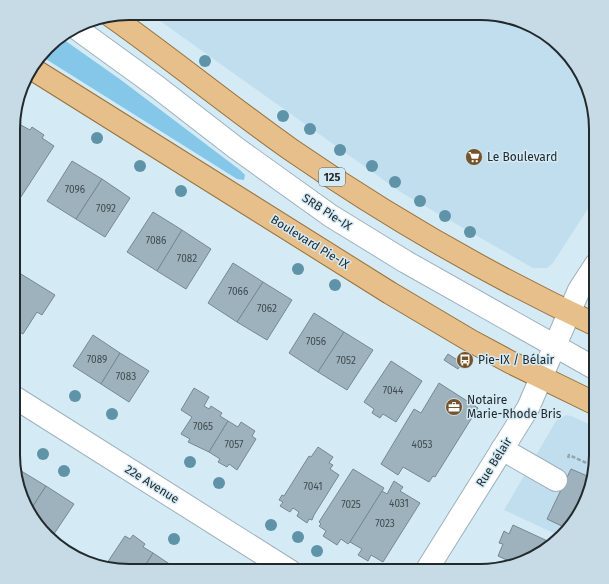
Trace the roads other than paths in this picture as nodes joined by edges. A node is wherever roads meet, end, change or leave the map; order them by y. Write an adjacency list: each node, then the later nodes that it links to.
1 (118, 21): 5 (main road, 125)
2 (81, 31): 7 (street, SRB Pie-IX)
3 (36, 71): 9 (main road, Boulevard Pie-IX)
4 (589, 275): 5 (street, Rue Bélair)
5 (569, 312): 6 (main road, 125); 7 (street, Rue Bélair)
6 (589, 322)
7 (554, 346): 8 (street, SRB Pie-IX); 9 (street, Rue Bélair)
8 (589, 364)
9 (542, 377): 10 (main road, Boulevard Pie-IX); 12 (street, Rue Bélair)
10 (589, 400)
11 (20, 401): 14 (street, 22e Avenue)
12 (502, 449): 13 (street); 15 (street, Rue Bélair)
13 (556, 480)
14 (279, 564)
15 (430, 564)

